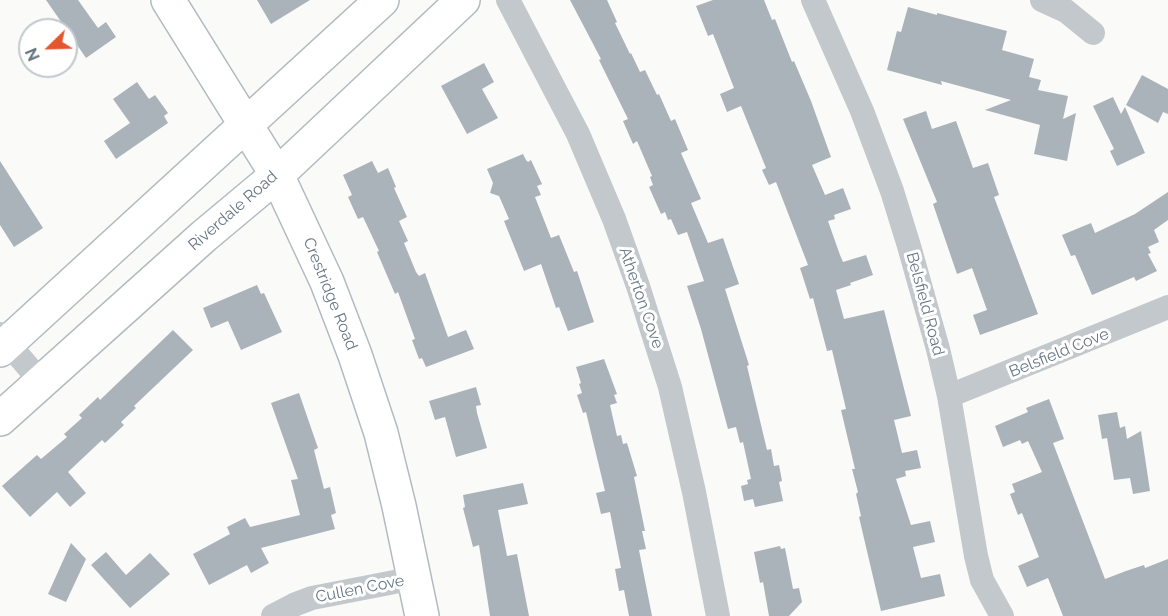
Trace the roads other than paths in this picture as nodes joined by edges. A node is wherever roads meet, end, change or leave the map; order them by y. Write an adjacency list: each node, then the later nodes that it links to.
1 (168, 0): 8 (street, Crestridge Road)
2 (382, 0): 8 (street)
3 (463, 0): 9 (street, Riverdale Road)
4 (508, 0): 18 (street, Atherton Cove)
5 (813, 0): 13 (street, Belsfield Road)
6 (1042, 0): 7 (street)
7 (1093, 33)
8 (246, 124): 9 (street, Crestridge Road); 11 (street)
9 (277, 175): 12 (street, Riverdale Road); 15 (street, Crestridge Road)
10 (1168, 307): 13 (street, Belsfield Cove)
11 (2, 343): 12 (street)
12 (42, 382): 14 (street, Riverdale Road)
13 (949, 396): 19 (street, Belsfield Road)
14 (0, 419)
15 (415, 578): 16 (street, Cullen Cove); 17 (street, Crestridge Road)
16 (273, 616)
17 (422, 616)
18 (718, 616)
19 (1002, 616)

